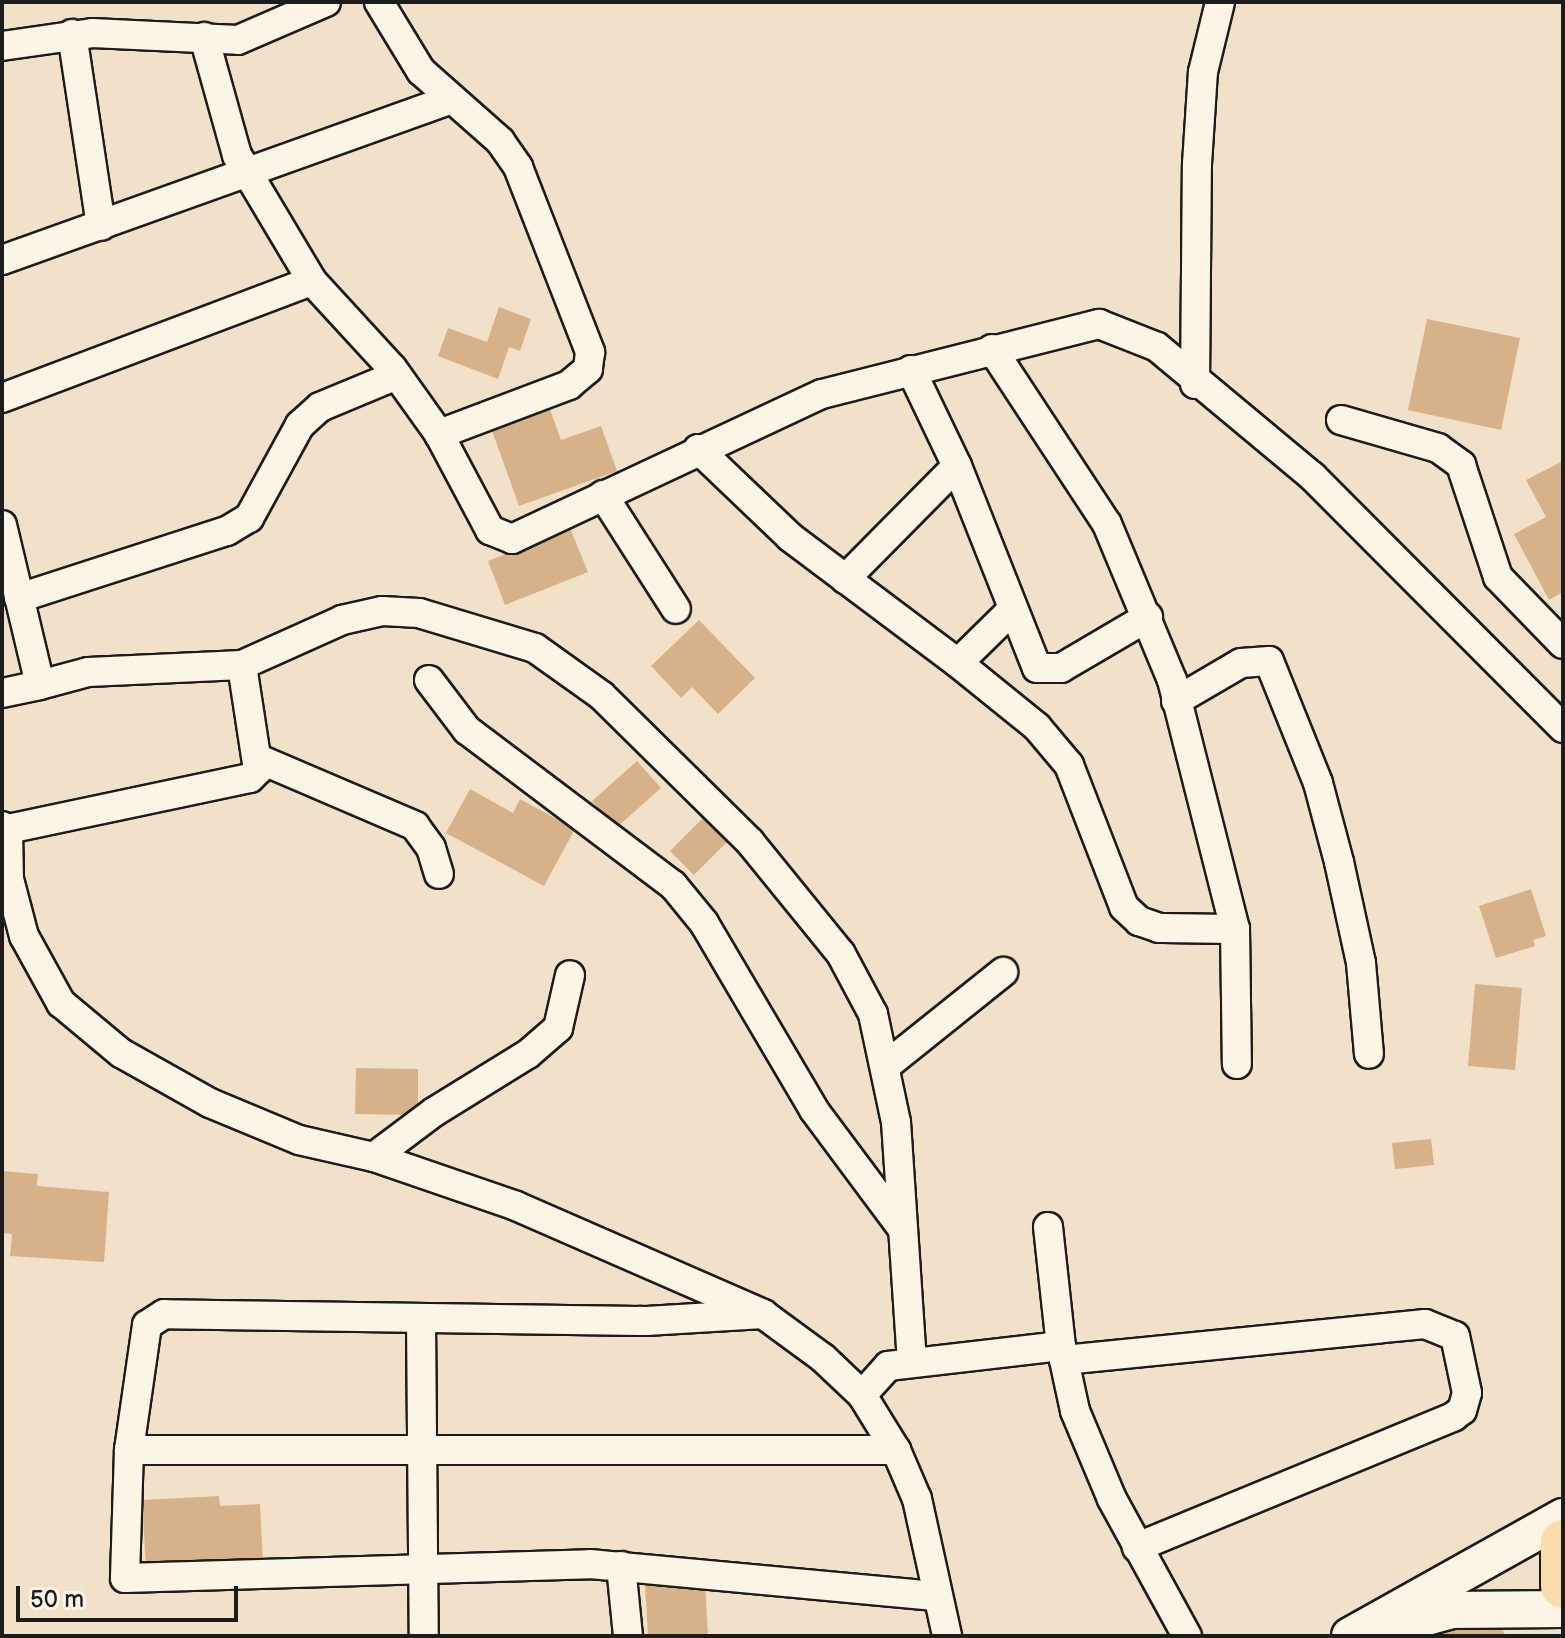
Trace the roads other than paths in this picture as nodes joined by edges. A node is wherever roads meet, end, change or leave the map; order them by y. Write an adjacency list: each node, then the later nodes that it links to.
1 (326, 2): 5 (street)
2 (379, 2): 7 (street)
3 (1220, 2): 15 (street)
4 (72, 34): 5 (street); 6 (street); 9 (street)
5 (204, 37): 8 (street)
6 (2, 46)
7 (451, 99): 8 (street); 18 (street)
8 (247, 175): 9 (street); 11 (street)
9 (101, 226): 10 (street)
10 (2, 260)
11 (312, 281): 14 (street); 16 (street)
12 (992, 349): 13 (street); 15 (street); 27 (street)
13 (911, 370): 19 (street); 20 (street)
14 (397, 375): 18 (street); 24 (street)
15 (1195, 384): 35 (street)
16 (2, 398)
17 (1341, 420): 28 (street)
18 (439, 434): 21 (street)
19 (698, 449): 21 (street); 23 (street)
20 (957, 466): 23 (street); 26 (street)
21 (603, 495): 25 (street)
22 (2, 525): 24 (street)
23 (845, 579): 29 (street)
24 (19, 598): 32 (street)
25 (676, 609)
26 (1012, 610): 27 (street); 29 (street)
27 (1148, 617): 34 (street)
28 (1563, 644)
29 (958, 663): 39 (street)
30 (242, 665): 32 (street); 36 (street); 44 (street)
31 (429, 680): 47 (street)
32 (40, 685): 33 (street)
33 (2, 693)
34 (1176, 701): 39 (street); 42 (street)
35 (1563, 728)
36 (259, 759): 37 (street); 38 (street)
37 (5, 827): 45 (street)
38 (439, 874)
39 (1235, 929): 43 (street)
40 (1003, 972): 44 (street)
41 (570, 975): 45 (street)
42 (1369, 1054)
43 (1237, 1064)
44 (887, 1065): 47 (street)
45 (374, 1157): 48 (street)
46 (1048, 1227): 50 (street)
47 (902, 1228): 51 (street)
48 (763, 1314): 49 (street); 52 (street)
49 (421, 1320): 53 (street); 54 (street)
50 (1062, 1353): 51 (street); 58 (street); 58 (street)
51 (912, 1361): 52 (street)
52 (862, 1395): 55 (street)
53 (420, 1449): 54 (street); 55 (street); 60 (street)
54 (129, 1450): 60 (street)
55 (896, 1450): 62 (street)
56 (1563, 1517): 68 (street)
57 (1563, 1542): 61 (highway)
58 (1137, 1547): 67 (street)
59 (621, 1566): 60 (street); 62 (street); 65 (street)
60 (422, 1568): 64 (street)
61 (1563, 1586)
62 (938, 1596): 66 (street)
63 (1563, 1609): 69 (street)
64 (424, 1636)
65 (628, 1636)
66 (947, 1636)
67 (1187, 1636)
68 (1350, 1636)
69 (1357, 1636)

